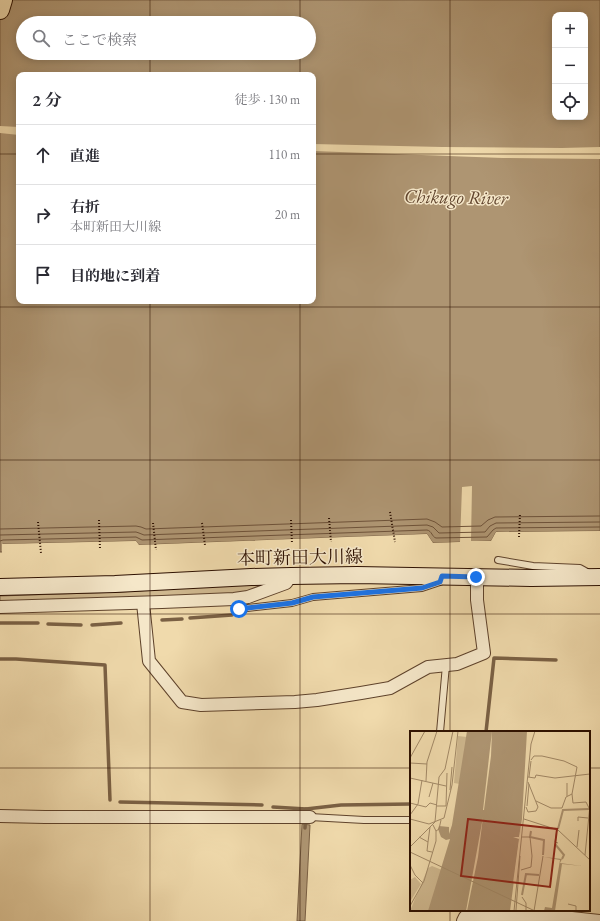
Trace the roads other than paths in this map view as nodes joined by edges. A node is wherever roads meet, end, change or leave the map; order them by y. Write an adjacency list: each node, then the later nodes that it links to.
1 (3, 0): 2 (main road)
2 (0, 10)
3 (498, 560): 7 (lane)
4 (291, 576): 5 (main road, 本町新田大川線); 8 (main road, 本町新田大川線); 9 (street)
5 (442, 576): 6 (main road, 本町新田大川線); 9 (lane)
6 (476, 577): 7 (main road, 本町新田大川線); 12 (street)
7 (598, 577)
8 (0, 587)
9 (234, 599): 10 (street)
10 (143, 603): 11 (street); 12 (street)
11 (0, 607)
12 (446, 665): 13 (lane)
13 (440, 731)
14 (0, 816): 15 (street)
15 (310, 817): 16 (lane)
16 (410, 820)
17 (464, 920): 18 (street)
18 (600, 921)

